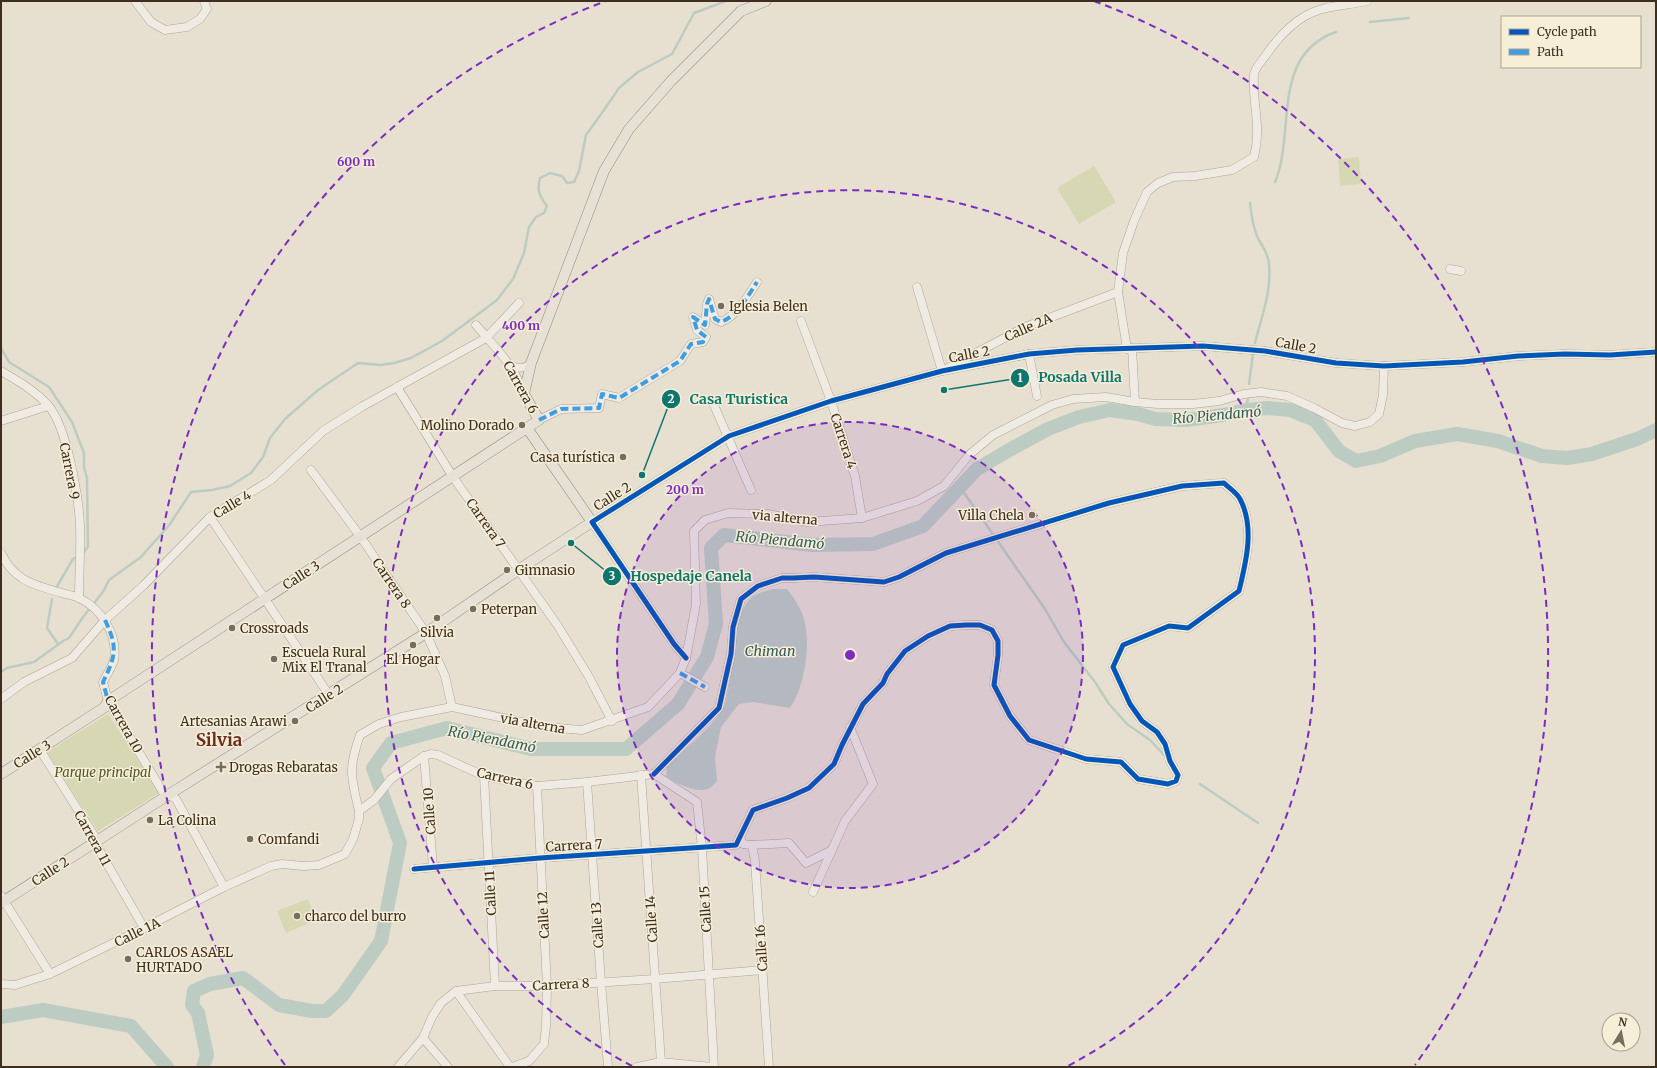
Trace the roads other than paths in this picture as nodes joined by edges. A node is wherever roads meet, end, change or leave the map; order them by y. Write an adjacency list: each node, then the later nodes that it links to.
1 (136, 1): 2 (street)
2 (204, 1)
3 (766, 1): 17 (main road)
4 (1366, 1): 9 (street)
5 (1450, 269): 6 (street)
6 (1461, 271)
7 (757, 282): 29 (street, Calle 3)
8 (917, 287): 21 (street)
9 (1118, 292): 14 (street); 21 (street, Calle 2A)
10 (519, 303): 13 (street, Calle 4)
11 (801, 321): 25 (street, Carrera 4)
12 (476, 325): 13 (street, Carrera 6)
13 (486, 338): 18 (street, Carrera 6); 22 (street, Calle 4)
14 (1129, 349): 16 (street, Calle 2); 19 (street, Calle 2); 26 (street)
15 (1656, 352): 19 (street, Calle 2)
16 (1029, 354): 21 (street, Calle 2); 24 (street)
17 (531, 363): 18 (street); 23 (main road)
18 (511, 366): 23 (street, Carrera 6)
19 (1384, 366): 26 (street, via alterna)
20 (1, 371): 28 (street, Carrera 9)
21 (942, 371): 25 (street, Calle 2)
22 (397, 387): 34 (street, Carrera 7); 36 (street, Calle 4)
23 (524, 394): 29 (main road, Carrera 6)
24 (1037, 396)
25 (831, 401): 32 (street, Calle 2); 37 (street, Carrera 4)
26 (1135, 402): 37 (street, via alterna)
27 (713, 403): 32 (street)
28 (48, 406): 30 (street); 42 (street, Carrera 9)
29 (539, 420): 31 (main road, Calle 3)
30 (1, 421)
31 (527, 428): 34 (main road, Calle 3); 38 (main road, Carrera 6)
32 (729, 436): 35 (street); 38 (street, Calle 2)
33 (311, 470): 39 (street, Carrera 8)
34 (453, 477): 39 (main road, Calle 3); 41 (street, Carrera 7)
35 (750, 490)
36 (210, 517): 43 (street); 44 (street, Calle 4)
37 (862, 518): 46 (street, via alterna)
38 (592, 522): 41 (main road, Calle 2); 46 (street, Carrera 6)
39 (360, 536): 43 (main road, Calle 3); 45 (street, Carrera 8)
40 (1, 553): 42 (street, Carrera 10)
41 (518, 570): 45 (main road, Calle 2); 53 (street, Carrera 7)
42 (79, 598): 44 (street, Carrera 10)
43 (263, 599): 49 (street); 51 (main road, Calle 3)
44 (104, 620): 50 (street, Calle 4); 51 (street, Carrera 10)
45 (426, 634): 49 (main road, Calle 2); 52 (street, Carrera 8)
46 (686, 658): 47 (street, via alterna)
47 (680, 673): 48 (street); 53 (street, via alterna)
48 (705, 687)
49 (329, 695): 63 (main road, Calle 2)
50 (1, 698)
51 (108, 701): 55 (main road, Calle 3); 63 (street, Carrera 10)
52 (452, 707): 53 (street, via alterna); 64 (street, via alterna)
53 (612, 721)
54 (850, 727): 58 (street); 65 (street); 69 (street)
55 (40, 750): 57 (main road, Calle 3); 66 (street, Carrera 11)
56 (424, 756): 60 (street, Carrera 6); 64 (street); 74 (street, Calle 10)
57 (1, 774)
58 (654, 774): 59 (street, Carrera 6); 68 (street, Calle 15)
59 (641, 775): 61 (street, Carrera 6); 70 (street, Calle 14)
60 (484, 776): 62 (street, Carrera 6); 73 (street, Calle 11)
61 (587, 782): 62 (street, Carrera 6); 71 (street, Calle 13)
62 (537, 786): 72 (street, Calle 12)
63 (168, 795): 66 (main road, Calle 2); 76 (street, Carrera 10)
64 (359, 811): 76 (street, Calle 1A)
65 (740, 837): 67 (street); 68 (street, Carrera 7)
66 (97, 840): 78 (main road, Calle 2); 79 (street, Carrera 11)
67 (752, 846): 69 (street); 80 (street, Calle 16)
68 (702, 848): 70 (street, Carrera 7); 82 (street, Calle 15)
69 (832, 850): 77 (street)
70 (646, 852): 71 (street, Carrera 7); 83 (street, Calle 14)
71 (592, 855): 72 (street, Carrera 7); 84 (street, Calle 13)
72 (540, 858): 73 (street, Carrera 7); 87 (street, Calle 12)
73 (488, 863): 74 (street, Carrera 7); 86 (street, Calle 11)
74 (433, 866): 75 (street, Carrera 7)
75 (414, 869)
76 (224, 887): 79 (street, Calle 1A)
77 (813, 892)
78 (2, 900): 81 (street)
79 (144, 928): 81 (street, Calle 1A)
80 (763, 970): 82 (street, Carrera 8); 97 (street, Calle 16)
81 (50, 974): 85 (street, Calle 1A)
82 (708, 974): 83 (street, Carrera 8); 96 (street, Calle 15)
83 (655, 980): 84 (street, Carrera 8); 90 (street, Calle 14)
84 (601, 982): 87 (street, Carrera 8); 94 (street, Calle 13)
85 (1, 984)
86 (495, 986): 87 (street, Carrera 8); 88 (street, Carrera 8)
87 (547, 986): 93 (street, Calle 12)
88 (456, 991): 89 (street); 93 (street)
89 (424, 1038): 91 (street); 92 (street)
90 (661, 1062): 95 (street); 96 (street)
91 (398, 1067)
92 (448, 1067)
93 (511, 1067)
94 (608, 1067)
95 (637, 1067)
96 (713, 1067)
97 (769, 1067)

